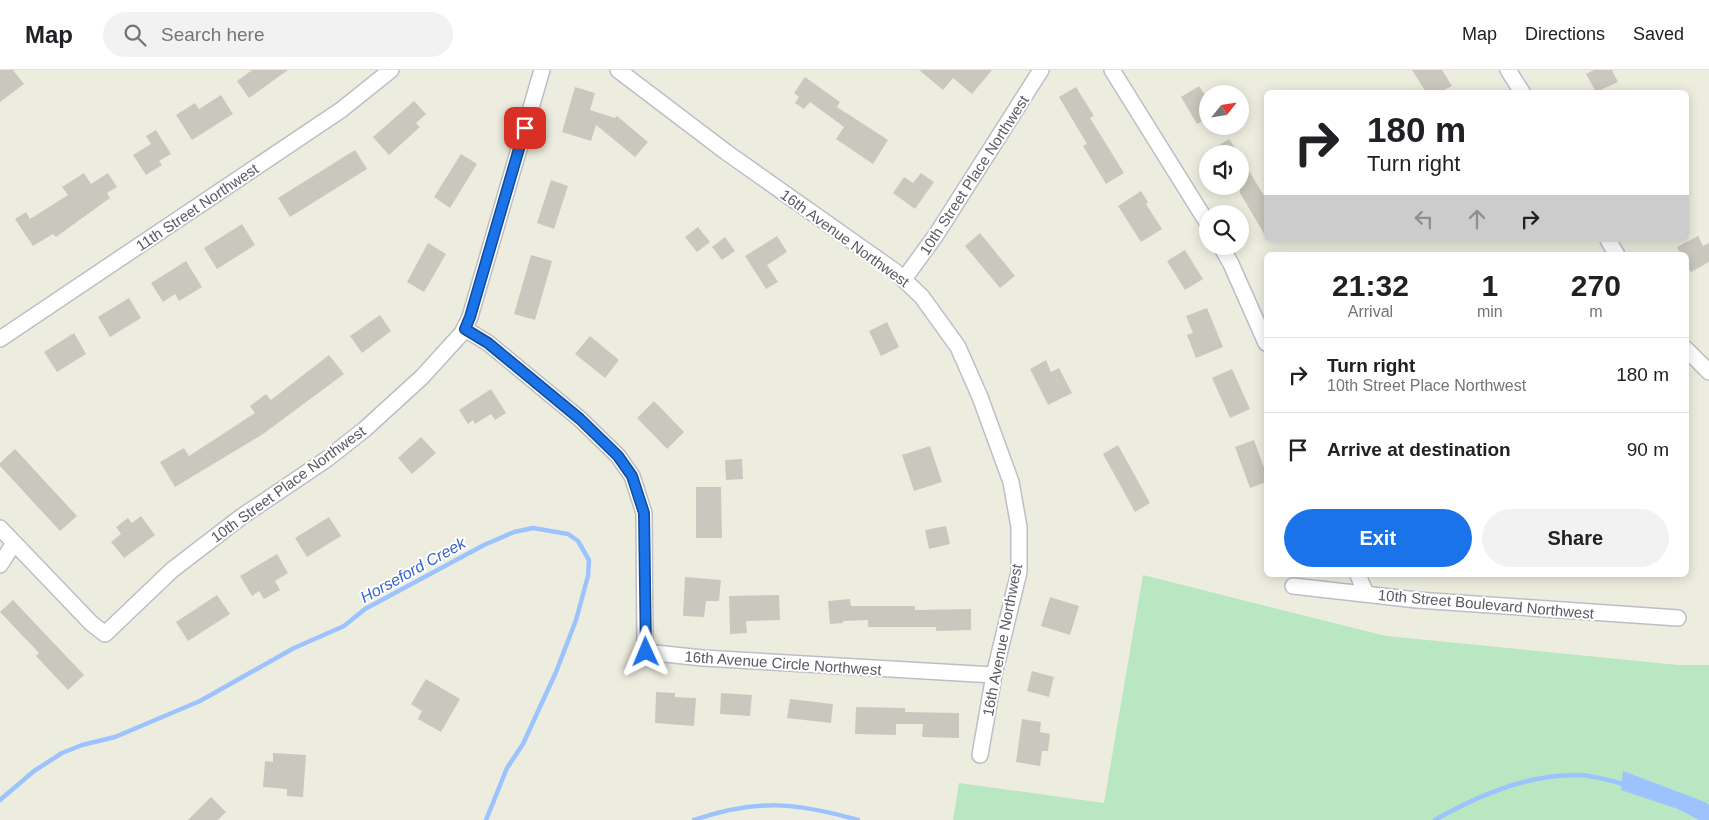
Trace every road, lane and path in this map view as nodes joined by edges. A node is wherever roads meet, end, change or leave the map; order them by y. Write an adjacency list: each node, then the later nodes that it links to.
1 (391, 70): 13 (street, 11th Street Northwest)
2 (542, 70): 11 (street, 10th Street Place Northwest)
3 (618, 70): 10 (street, 16th Avenue Northwest)
4 (1041, 70): 10 (street, 10th Street Place Northwest)
5 (1112, 70): 8 (street)
6 (1508, 70): 7 (street)
7 (1521, 90)
8 (1199, 210)
9 (1226, 255): 12 (street)
10 (904, 279): 23 (street, 16th Avenue Northwest)
11 (465, 329): 17 (street, 10th Street Place Northwest); 23 (street, 16th Avenue Circle Northwest)
12 (1264, 338)
13 (0, 339)
14 (1689, 352): 15 (street)
15 (1709, 372)
16 (0, 528): 17 (street)
17 (14, 543): 18 (street)
18 (0, 565)
19 (1359, 577): 21 (street)
20 (1293, 586): 21 (street, 10th Street Boulevard Northwest)
21 (1366, 594): 22 (street, 10th Street Boulevard Northwest)
22 (1678, 618)
23 (994, 675): 24 (street, 16th Avenue Northwest)
24 (980, 755)

